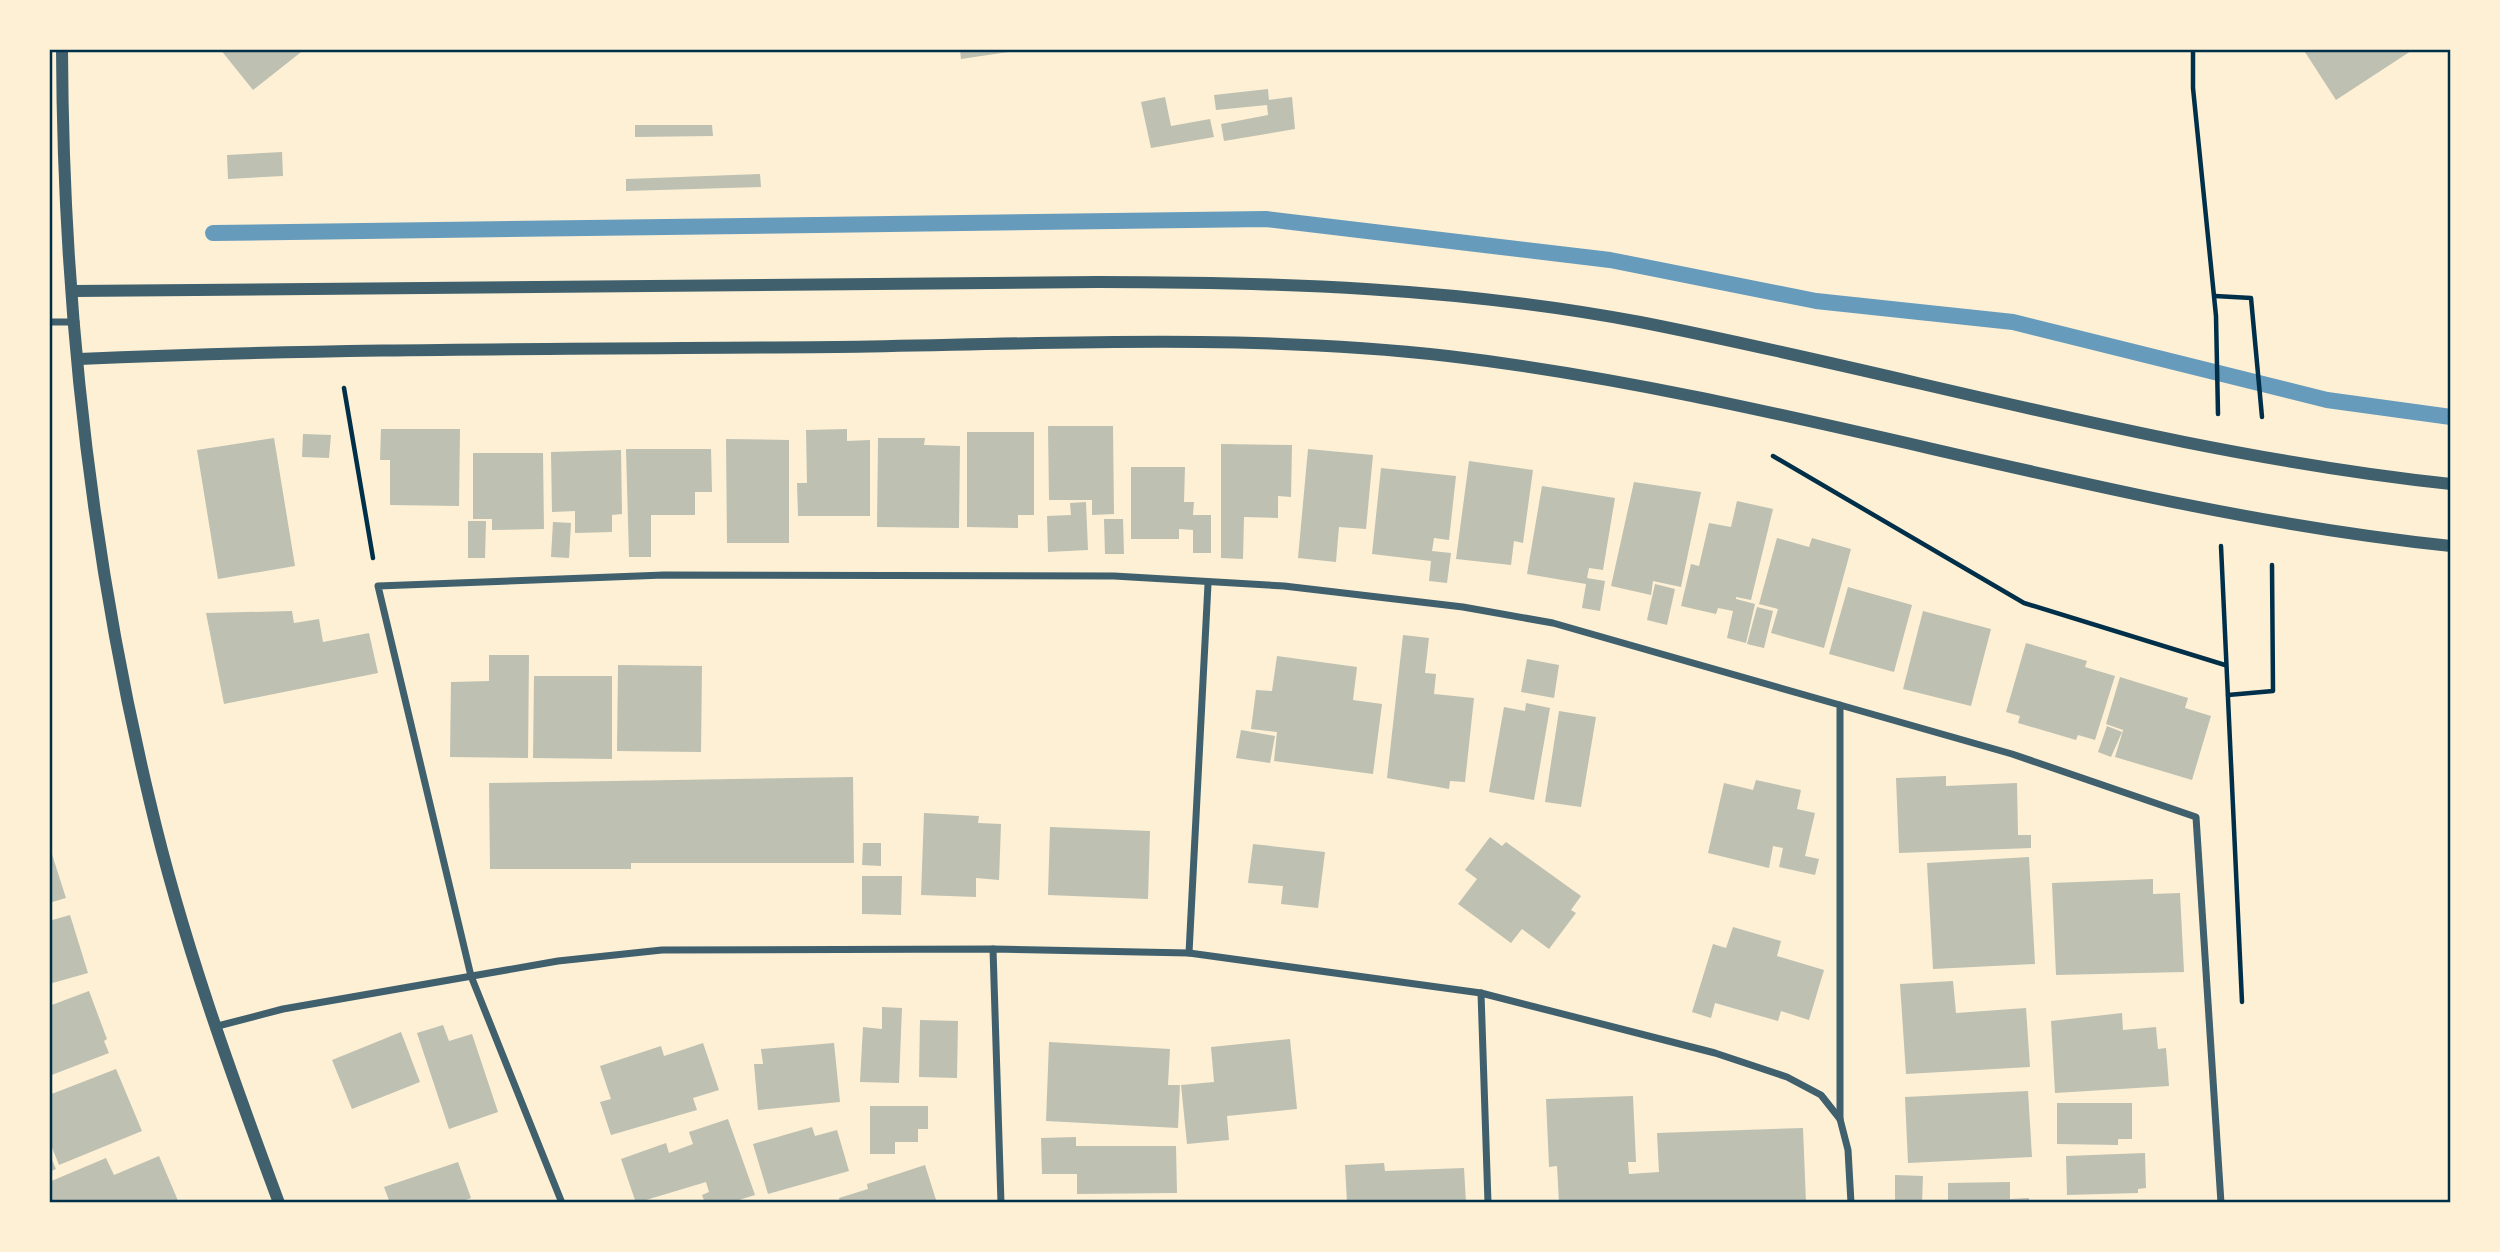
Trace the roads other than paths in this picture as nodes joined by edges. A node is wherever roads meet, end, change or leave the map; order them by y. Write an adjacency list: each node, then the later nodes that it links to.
1 (62, 49): 2 (street)
2 (73, 291): 4 (street); 6 (street)
3 (49, 322): 4 (street)
4 (76, 323): 5 (street)
5 (79, 359): 7 (street); 14 (street)
6 (2451, 484)
7 (2451, 546)
8 (1208, 584): 9 (street); 11 (street); 12 (street)
9 (1840, 705): 15 (street); 21 (street)
10 (993, 949): 11 (street); 12 (street); 18 (street)
11 (1189, 953): 13 (street)
12 (471, 976): 14 (street); 17 (street)
13 (1481, 993): 15 (street); 19 (street)
14 (214, 1027): 16 (street)
15 (1840, 1119): 20 (street)
16 (279, 1203)
17 (562, 1203)
18 (1001, 1203)
19 (1488, 1203)
20 (1851, 1203)
21 (2221, 1203)

